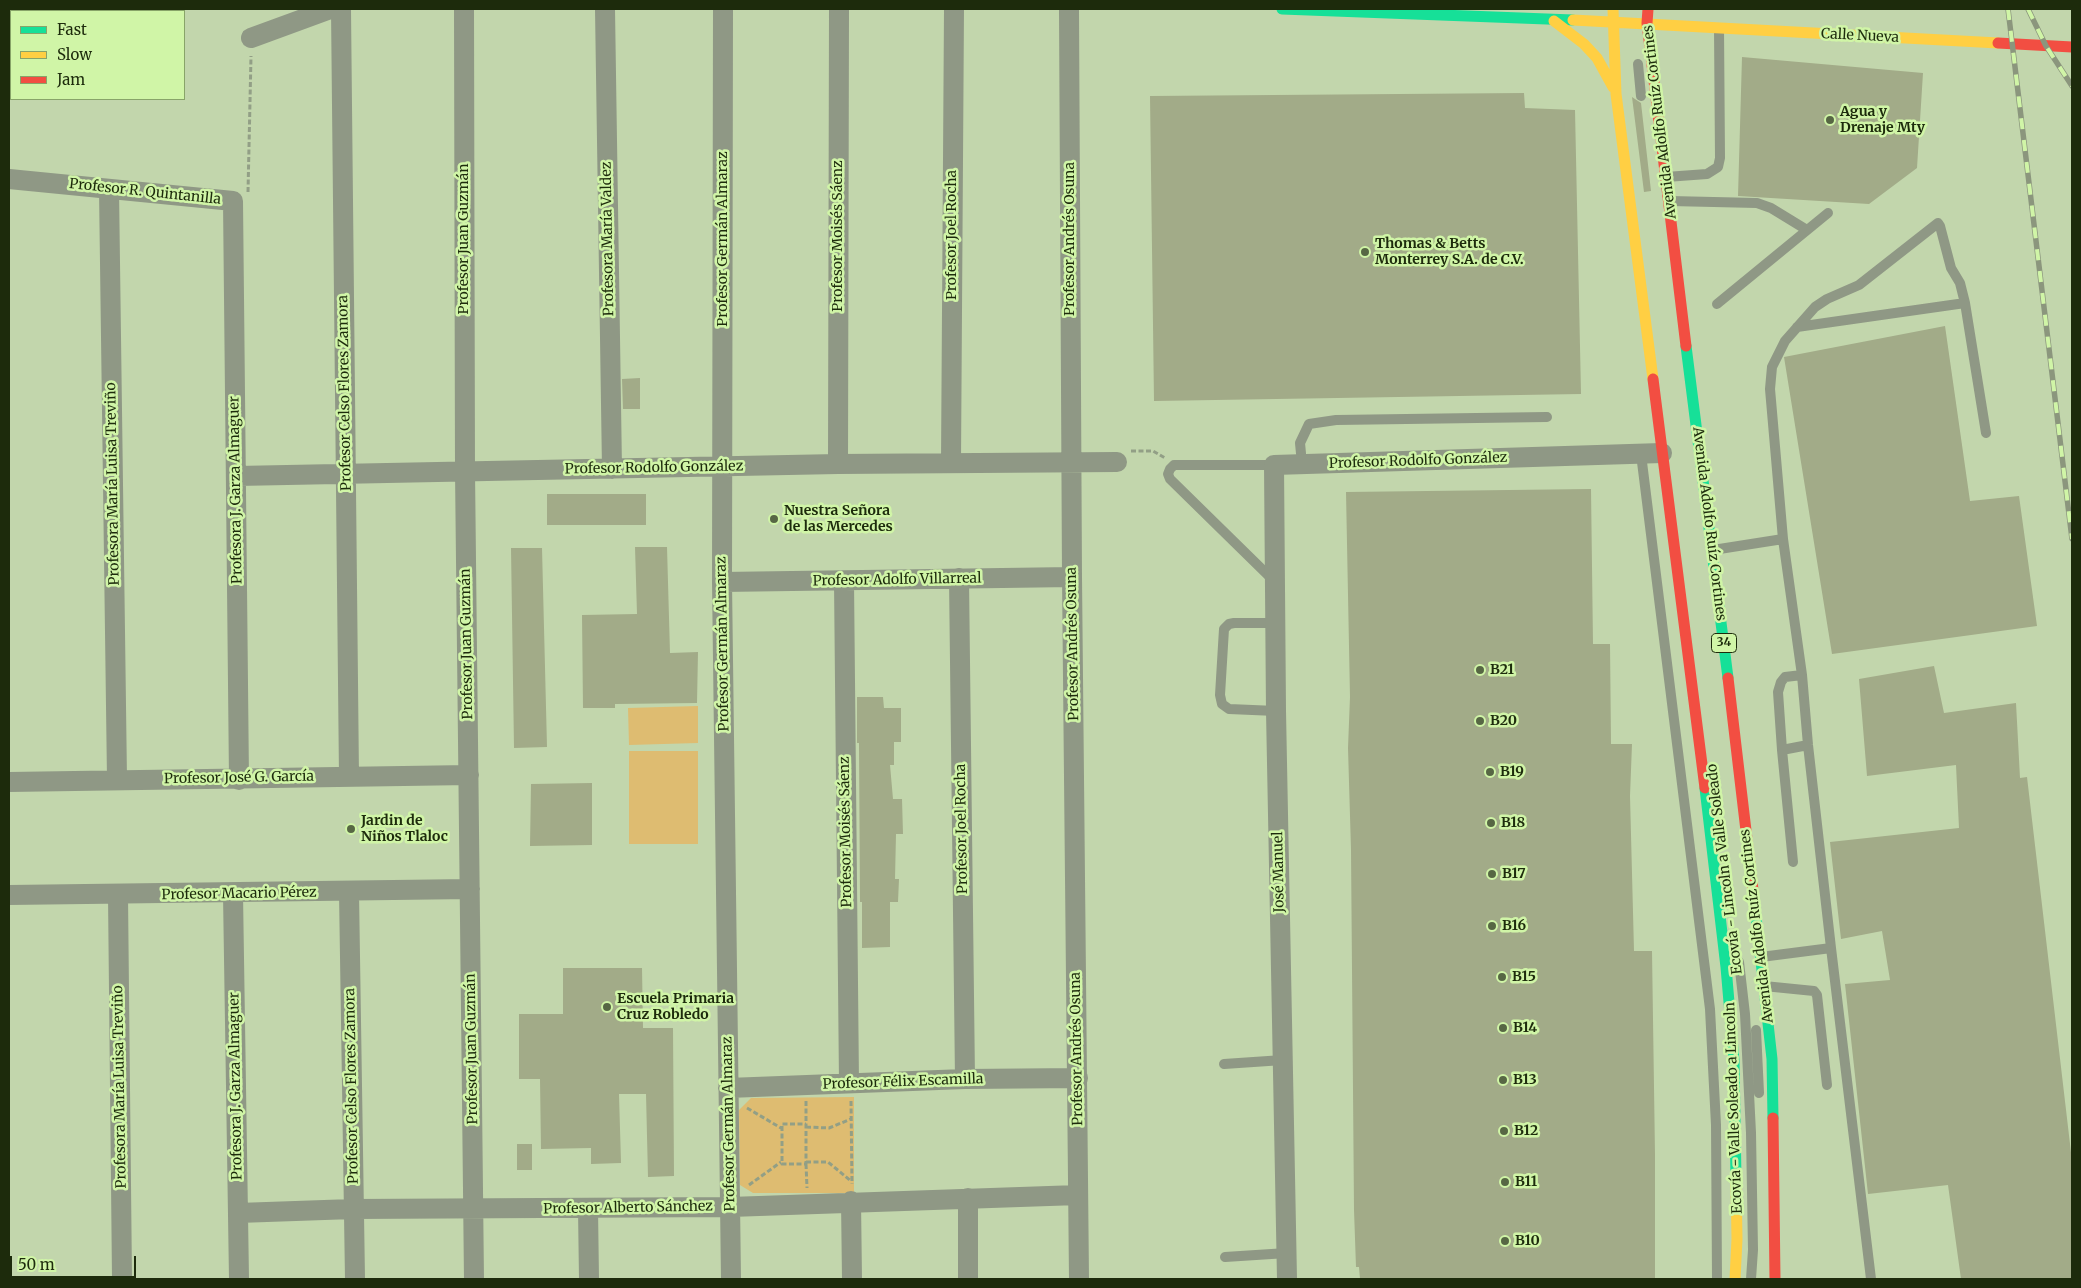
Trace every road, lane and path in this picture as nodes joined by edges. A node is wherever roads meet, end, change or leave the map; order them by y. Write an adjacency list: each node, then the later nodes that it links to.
1 (329, 9): 18 (street)
2 (341, 9): 51 (street, Profesor Celso Flores Zamora)
3 (464, 9): 50 (street, Profesor Juan Guzmán)
4 (605, 9): 49 (street, Profesora María Valdez)
5 (723, 9): 48 (street, Profesor Germán Almaraz)
6 (839, 9): 44 (street, Profesor Moisés Sáenz)
7 (954, 9): 41 (street, Profesor Joel Rocha)
8 (1069, 9): 43 (street, Profesor Andrés Osuna)
9 (1282, 9): 13 (main road)
10 (1614, 9): 15 (main road)
11 (1623, 9): 15 (lane)
12 (1648, 9): 16 (main road, Avenida Adolfo Ruíz Cortines / 34)
13 (1449, 12): 14 (main road)
14 (1554, 21): 15 (main road); 23 (main road)
15 (1618, 22): 16 (main road, Calle Nueva); 23 (main road)
16 (1647, 23): 17 (main road, Calle Nueva); 25 (main road, Avenida Adolfo Ruíz Cortines / 34)
17 (1720, 28): 19 (main road, Calle Nueva); 25 (lane)
18 (251, 38): 29 (path, Profesor R. Quintanilla)
19 (2059, 47): 20 (main road, Calle Nueva); 22 (lane)
20 (2072, 47)
21 (1637, 50): 24 (lane)
22 (2072, 58)
23 (1621, 96): 39 (main road)
24 (1641, 96)
25 (1665, 177): 30 (main road, Avenida Adolfo Ruíz Cortines / 34)
26 (9, 179): 27 (street, Profesor R. Quintanilla)
27 (109, 189): 29 (street, Profesor R. Quintanilla); 67 (street, Profesora María Luisa Treviño)
28 (1639, 193): 32 (lane)
29 (233, 201): 52 (street, Profesora J. Garza Almaguer)
30 (1669, 201): 33 (lane); 54 (main road, Avenida Adolfo Ruíz Cortines / 34)
31 (1828, 213): 33 (lane)
32 (1644, 230)
33 (1807, 230): 35 (lane)
34 (1965, 303): 36 (lane); 36 (lane); 38 (lane)
35 (1717, 304)
36 (1797, 327): 53 (lane)
37 (1547, 417): 45 (lane)
38 (1986, 433)
39 (1662, 453): 40 (street, Profesor Rodolfo González); 124 (main road)
40 (1641, 454): 45 (street, Profesor Rodolfo González); 123 (lane)
41 (951, 462): 43 (street, Profesor Rodolfo González); 44 (street, Profesor Rodolfo González)
42 (1117, 462): 43 (street, Profesor Rodolfo González); 46 (path)
43 (1071, 463): 55 (street, Profesor Andrés Osuna)
44 (838, 464): 48 (street, Profesor Rodolfo González)
45 (1302, 464): 47 (street, Profesor Rodolfo González)
46 (1174, 465): 47 (lane, Profesor Rodolfo González); 59 (lane)
47 (1274, 466): 59 (street, José Manuel)
48 (723, 467): 49 (street, Profesor Rodolfo González); 58 (street, Profesor Germán Almaraz)
49 (612, 469): 50 (street, Profesor Rodolfo González)
50 (465, 471): 51 (street, Profesor Rodolfo González); 65 (street, Profesor Juan Guzmán)
51 (345, 473): 52 (street, Profesor Rodolfo González); 66 (street, Profesor Celso Flores Zamora)
52 (236, 476): 68 (street, Profesora J. Garza Almaguer)
53 (1784, 539): 54 (lane); 61 (lane)
54 (1712, 550): 79 (main road, Avenida Adolfo Ruíz Cortines / 34)
55 (1072, 577): 56 (street, Profesor Adolfo Villarreal); 83 (street, Profesor Andrés Osuna)
56 (959, 578): 57 (street, Profesor Adolfo Villarreal); 84 (street, Profesor Joel Rocha)
57 (844, 581): 58 (street, Profesor Adolfo Villarreal); 87 (street, Profesor Moisés Sáenz)
58 (722, 582): 86 (street, Profesor Germán Almaraz)
59 (1275, 582): 60 (street, José Manuel)
60 (1275, 623): 62 (street, José Manuel); 62 (lane)
61 (1802, 676): 63 (lane); 64 (lane)
62 (1276, 711): 81 (street, José Manuel)
63 (1808, 746): 64 (lane); 77 (lane)
64 (1782, 750): 70 (lane)
65 (469, 775): 66 (street, Profesor José G. García); 71 (street, Profesor Juan Guzmán)
66 (349, 777): 68 (street, Profesor José G. García)
67 (117, 780): 68 (street, Profesor José G. García); 69 (street, Profesor José G. García)
68 (238, 780)
69 (9, 782)
70 (1793, 862)
71 (470, 889): 72 (street, Profesor Macario Pérez); 107 (street, Profesor Juan Guzmán)
72 (349, 892): 73 (street, Profesor Macario Pérez); 109 (street, Profesor Celso Flores Zamora)
73 (234, 894): 74 (street, Profesor Macario Pérez); 110 (street, Profesora J. Garza Almaguer)
74 (118, 895): 75 (street, Profesor Macario Pérez); 113 (street, Profesora María Luisa Treviño)
75 (9, 896)
76 (1747, 931): 80 (lane, Ecovía - Lincoln a Valle Soleado)
77 (1831, 948): 79 (lane); 128 (lane)
78 (1738, 956): 125 (lane, Ecovía - Valle Soleado a Lincoln)
79 (1760, 957): 80 (main road, Avenida Adolfo Ruíz Cortines / 34)
80 (1756, 986): 85 (lane); 126 (lane, Ecovía - Lincoln a Valle Soleado); 127 (main road, Avenida Adolfo Ruíz Cortines / 34)
81 (1283, 1060): 82 (lane); 111 (street, José Manuel)
82 (1224, 1064)
83 (1078, 1078): 84 (street, Profesor Félix Escamilla); 104 (street, Profesor Andrés Osuna)
84 (965, 1079): 87 (street, Profesor Félix Escamilla)
85 (1827, 1085)
86 (728, 1088): 87 (street, Profesor Félix Escamilla); 106 (street, Profesor Germán Almaraz)
87 (850, 1091): 94 (path)
88 (797, 1101): 89 (path)
89 (806, 1101): 90 (path); 95 (path)
90 (812, 1101)
91 (754, 1102): 92 (path)
92 (748, 1108): 93 (path); 96 (path)
93 (742, 1115)
94 (851, 1118): 95 (path); 103 (path)
95 (806, 1126): 96 (path); 98 (path)
96 (782, 1128): 97 (path)
97 (782, 1162): 98 (path); 99 (path)
98 (806, 1163): 101 (path); 103 (path)
99 (742, 1179)
100 (798, 1189): 101 (path)
101 (807, 1189): 102 (path)
102 (816, 1189)
103 (852, 1191): 105 (street, Profesor Alberto Sánchez); 106 (street, Profesor Alberto Sánchez); 119 (street)
104 (1078, 1196): 105 (street, Profesor Alberto Sánchez); 121 (street, Profesor Andrés Osuna)
105 (968, 1198): 120 (street)
106 (730, 1207): 108 (street, Profesor Alberto Sánchez); 118 (street, Profesor Germán Almaraz)
107 (474, 1209): 108 (street, Profesor Alberto Sánchez); 109 (street, Profesor Alberto Sánchez); 116 (street, Profesor Juan Guzmán)
108 (588, 1209): 117 (street)
109 (353, 1210): 110 (street, Profesor Alberto Sánchez); 115 (street, Profesor Celso Flores Zamora)
110 (238, 1212): 114 (street, Profesora J. Garza Almaguer)
111 (1287, 1254): 112 (lane); 122 (street, José Manuel)
112 (1225, 1257)
113 (122, 1279)
114 (238, 1279)
115 (354, 1279)
116 (474, 1279)
117 (589, 1279)
118 (731, 1279)
119 (852, 1279)
120 (968, 1279)
121 (1079, 1279)
122 (1287, 1279)
123 (1717, 1279)
124 (1735, 1279)
125 (1751, 1279)
126 (1762, 1279)
127 (1775, 1279)
128 (1871, 1279)

